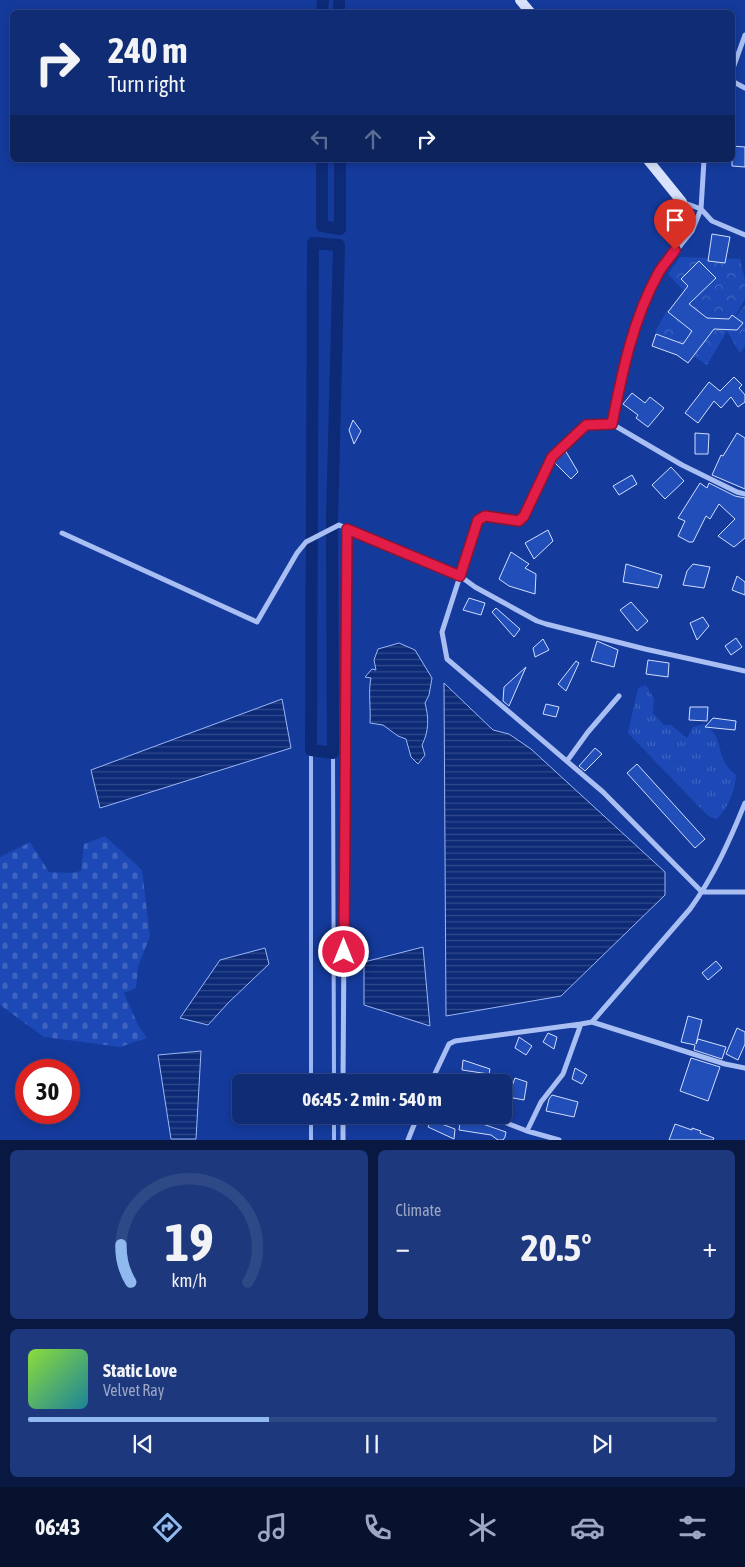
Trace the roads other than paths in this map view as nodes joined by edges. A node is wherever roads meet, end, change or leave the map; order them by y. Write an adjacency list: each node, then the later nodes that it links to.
1 (520, 0): 2 (street)
2 (528, 10)
3 (745, 35): 4 (street)
4 (735, 63)
5 (650, 162): 7 (street)
6 (704, 162): 8 (street)
7 (682, 202): 8 (street)
8 (701, 209): 9 (street); 10 (street)
9 (745, 235)
10 (612, 424): 11 (street); 14 (street)
11 (745, 494)
12 (347, 529): 13 (street); 14 (street); 24 (street)
13 (62, 533)
14 (460, 576): 15 (street); 17 (street)
15 (745, 671)
16 (619, 696): 17 (street)
17 (567, 761): 19 (street)
18 (745, 803): 19 (street)
19 (702, 892): 20 (street); 21 (street)
20 (745, 892)
21 (592, 1022): 22 (street); 23 (street)
22 (582, 1024): 25 (street); 29 (street)
23 (745, 1068)
24 (343, 1074)
25 (435, 1074)
26 (343, 1124): 31 (street)
27 (414, 1124): 32 (street)
28 (509, 1124): 29 (street)
29 (527, 1131): 30 (street)
30 (542, 1137): 33 (street)
31 (343, 1140)
32 (408, 1140)
33 (559, 1140)

